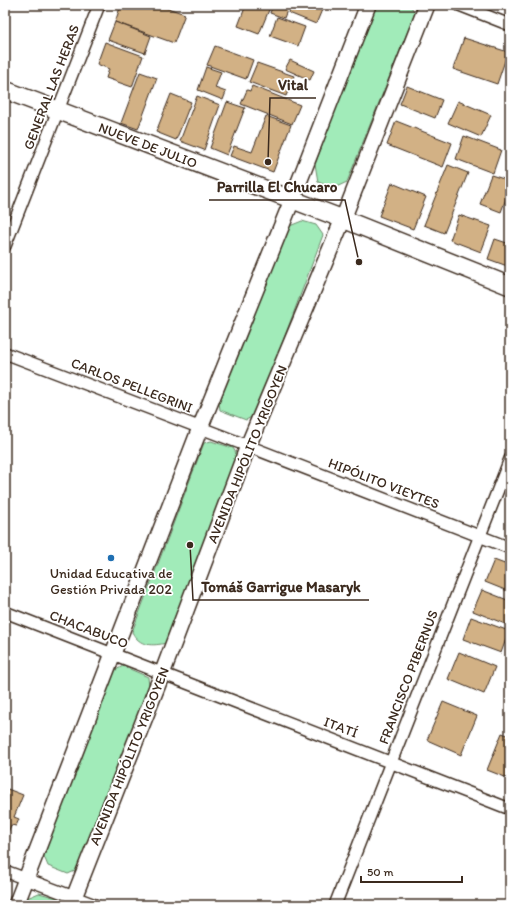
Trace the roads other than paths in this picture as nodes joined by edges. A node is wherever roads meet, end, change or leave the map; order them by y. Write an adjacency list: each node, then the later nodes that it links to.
1 (99, 5): 7 (street, GENERAL LAS HERAS)
2 (368, 5): 8 (main road)
3 (427, 5): 9 (main road, AVENIDA HIPÓLITO YRIGOYEN)
4 (459, 5): 5 (street)
5 (510, 25)
6 (5, 90): 7 (main road, NUEVE DE JULIO)
7 (58, 110): 8 (main road, NUEVE DE JULIO); 10 (street, GENERAL LAS HERAS)
8 (292, 200): 9 (main road, NUEVE DE JULIO); 13 (main road)
9 (343, 219): 11 (main road, NUEVE DE JULIO); 14 (main road, AVENIDA HIPÓLITO YRIGOYEN)
10 (5, 246)
11 (510, 286)
12 (5, 353): 13 (street, CARLOS PELLEGRINI)
13 (200, 428): 14 (street, CARLOS PELLEGRINI); 19 (main road)
14 (248, 446): 16 (street, HIPÓLITO VIEYTES); 20 (main road, AVENIDA HIPÓLITO YRIGOYEN)
15 (510, 459): 16 (street, FRANCISCO PIBERNUS)
16 (480, 536): 17 (street, HIPÓLITO VIEYTES); 21 (street, FRANCISCO PIBERNUS)
17 (510, 548)
18 (5, 612): 19 (street, CHACABUCO)
19 (112, 654): 20 (street, CHACABUCO); 24 (main road)
20 (162, 674): 21 (street, ITATÍ); 25 (main road, AVENIDA HIPÓLITO YRIGOYEN)
21 (391, 763): 22 (street, ITATÍ); 28 (street, FRANCISCO PIBERNUS)
22 (510, 809)
23 (5, 871): 24 (street)
24 (27, 879): 25 (street); 26 (main road)
25 (72, 901): 27 (street)
26 (16, 905)
27 (95, 905)
28 (335, 905)

